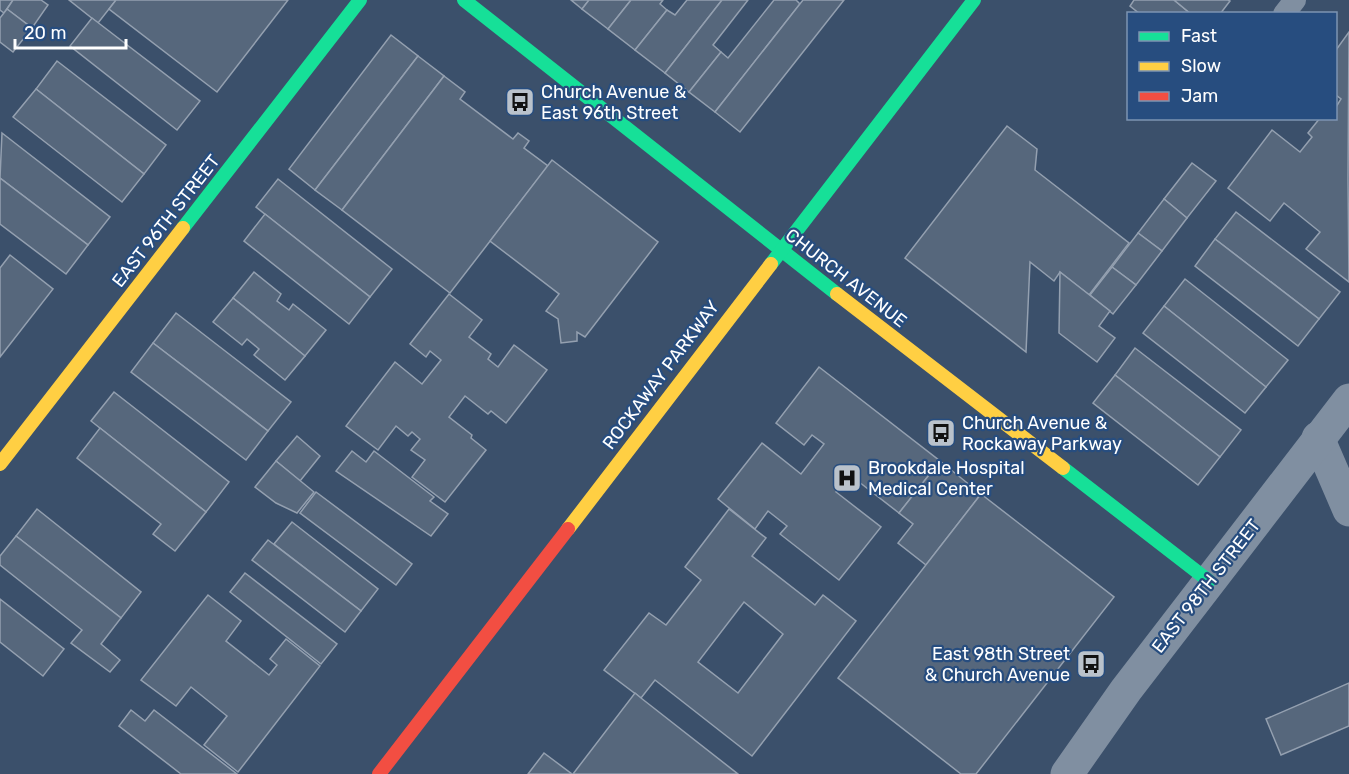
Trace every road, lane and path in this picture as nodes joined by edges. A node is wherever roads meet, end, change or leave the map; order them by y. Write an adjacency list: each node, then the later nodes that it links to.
1 (360, 0): 7 (street, EAST 96TH STREET)
2 (464, 0): 4 (street, CHURCH AVENUE)
3 (974, 0): 4 (street, ROCKAWAY PARKWAY)
4 (780, 250): 9 (street, CHURCH AVENUE); 10 (street, ROCKAWAY PARKWAY)
5 (1349, 400): 6 (street, EAST 98TH STREET)
6 (1318, 438): 8 (street); 9 (street, EAST 98TH STREET)
7 (0, 464)
8 (1349, 510)
9 (1209, 581): 11 (street, EAST 98TH STREET)
10 (379, 774)
11 (1067, 774)

